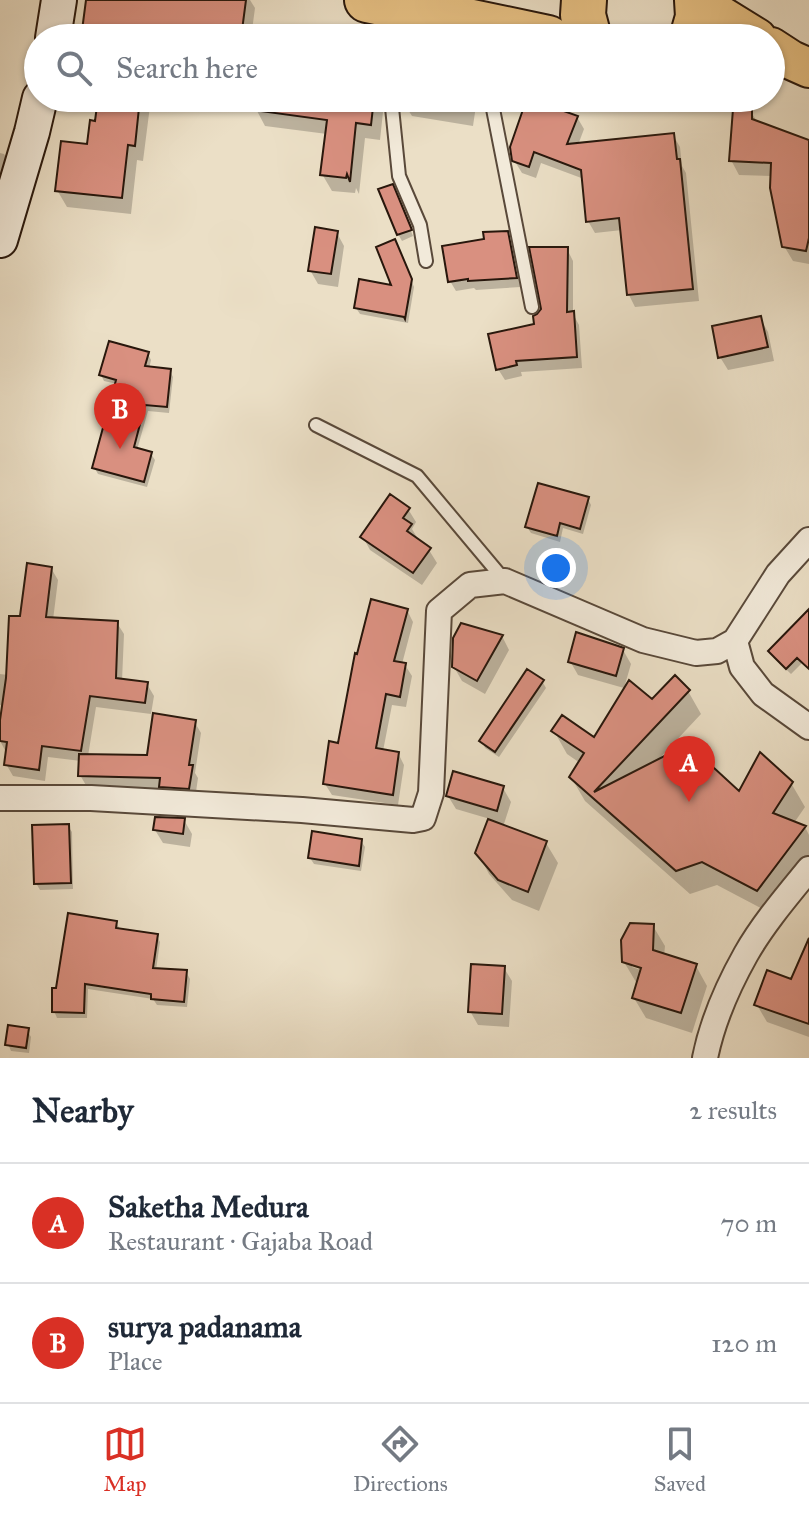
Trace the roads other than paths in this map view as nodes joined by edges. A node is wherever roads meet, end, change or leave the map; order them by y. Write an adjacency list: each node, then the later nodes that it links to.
1 (59, 0): 4 (street)
2 (698, 0): 6 (highway); 7 (main road)
3 (379, 14): 5 (highway)
4 (55, 24)
5 (447, 24)
6 (696, 24)
7 (735, 24)
8 (37, 112): 11 (street)
9 (392, 112): 12 (lane)
10 (494, 112): 13 (lane)
11 (0, 240)
12 (426, 261)
13 (532, 307)
14 (316, 425): 16 (lane)
15 (809, 540): 17 (street)
16 (505, 581): 17 (street); 19 (street)
17 (735, 641): 18 (street)
18 (809, 727)
19 (0, 798)
20 (809, 869): 21 (street)
21 (705, 1058)

